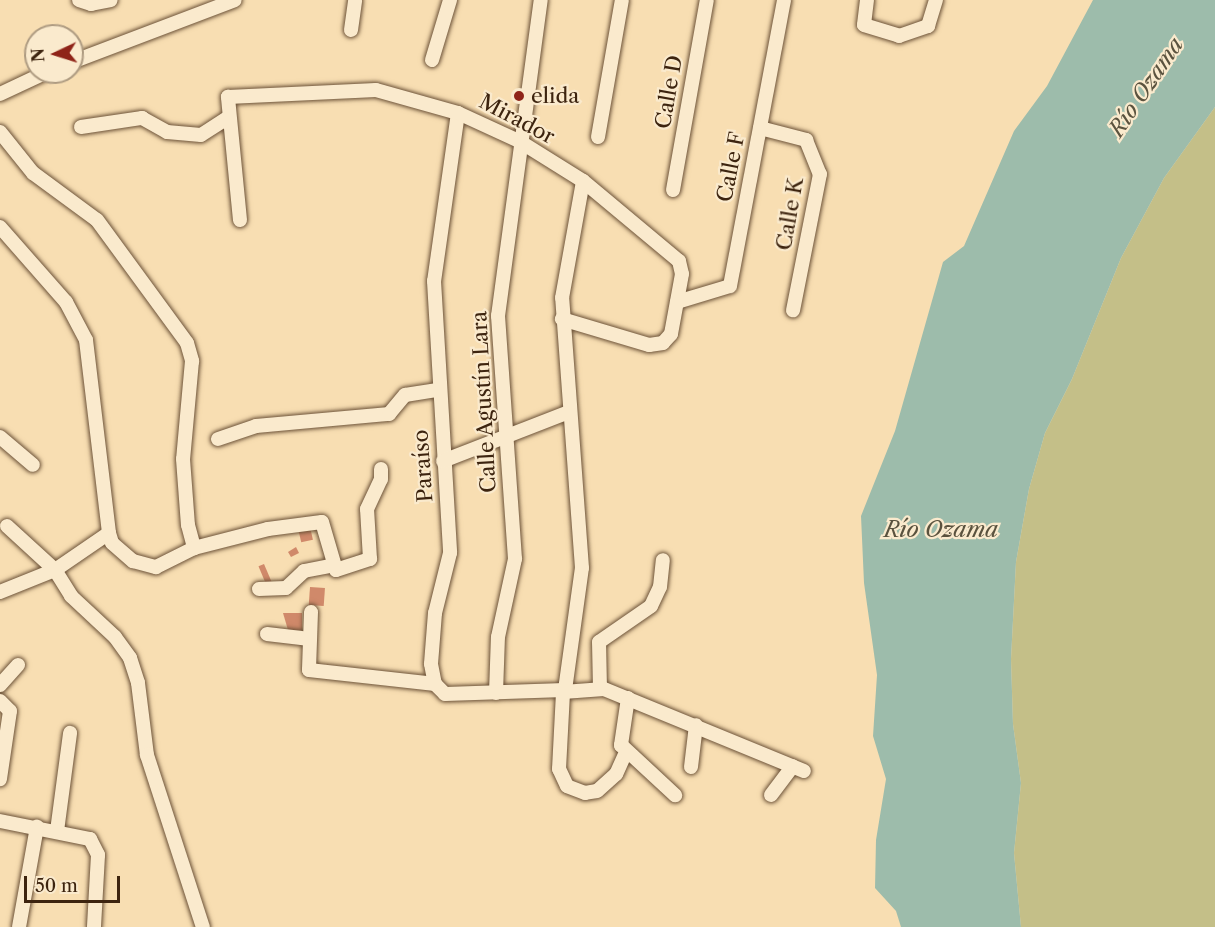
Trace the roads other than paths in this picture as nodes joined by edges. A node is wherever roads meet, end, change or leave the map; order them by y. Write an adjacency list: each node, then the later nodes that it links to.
1 (79, 0): 2 (street)
2 (111, 0)
3 (235, 0): 13 (street)
4 (355, 0): 12 (street)
5 (450, 0): 14 (street)
6 (541, 0): 23 (street, Calle Agustín Lara)
7 (622, 0): 22 (street)
8 (706, 0): 25 (street, Calle D)
9 (784, 0): 20 (street, Calle F)
10 (867, 0): 11 (street)
11 (936, 0)
12 (351, 30)
13 (84, 57)
14 (432, 60)
15 (24, 83): 16 (street)
16 (0, 94)
17 (458, 112): 18 (street, Mirador); 23 (street, Mirador); 31 (street, Paraíso)
18 (229, 117): 19 (street); 26 (street)
19 (81, 127)
20 (760, 128): 28 (street, Calle F); 29 (street, Calle K)
21 (0, 132): 41 (street)
22 (598, 137)
23 (519, 141): 24 (street, Mirador); 33 (street, Calle Agustín Lara)
24 (583, 181): 28 (street, Mirador); 30 (street)
25 (673, 190)
26 (240, 220)
27 (0, 227): 40 (street)
28 (677, 302): 30 (street, Mirador)
29 (793, 310)
30 (562, 320): 32 (street)
31 (438, 390): 35 (street); 36 (street, Paraíso)
32 (569, 412): 33 (street); 54 (street)
33 (505, 435): 36 (street); 55 (street, Calle Agustín Lara)
34 (0, 437): 37 (street)
35 (218, 439)
36 (443, 461): 51 (street, Paraíso)
37 (33, 465)
38 (381, 469): 43 (street)
39 (7, 526): 44 (street)
40 (110, 533): 41 (street); 44 (street)
41 (194, 548): 43 (street)
42 (663, 560): 53 (street)
43 (334, 565): 45 (street)
44 (55, 570): 46 (street); 70 (street)
45 (259, 589)
46 (0, 592)
47 (312, 612): 49 (street)
48 (267, 634): 49 (street)
49 (310, 639): 51 (street)
50 (18, 665): 52 (street)
51 (435, 684): 55 (street)
52 (0, 685)
53 (600, 688): 54 (street); 56 (street)
54 (562, 692): 55 (street); 60 (street)
55 (496, 693)
56 (628, 698): 58 (street); 60 (street)
57 (0, 701): 62 (street)
58 (696, 725): 61 (street); 64 (street)
59 (70, 733): 67 (street)
60 (626, 752): 63 (street)
61 (691, 767)
62 (0, 779)
63 (675, 795)
64 (771, 795)
65 (0, 821): 66 (street)
66 (37, 827): 67 (street); 68 (street)
67 (57, 831): 69 (street)
68 (19, 927)
69 (94, 927)
70 (203, 927)

